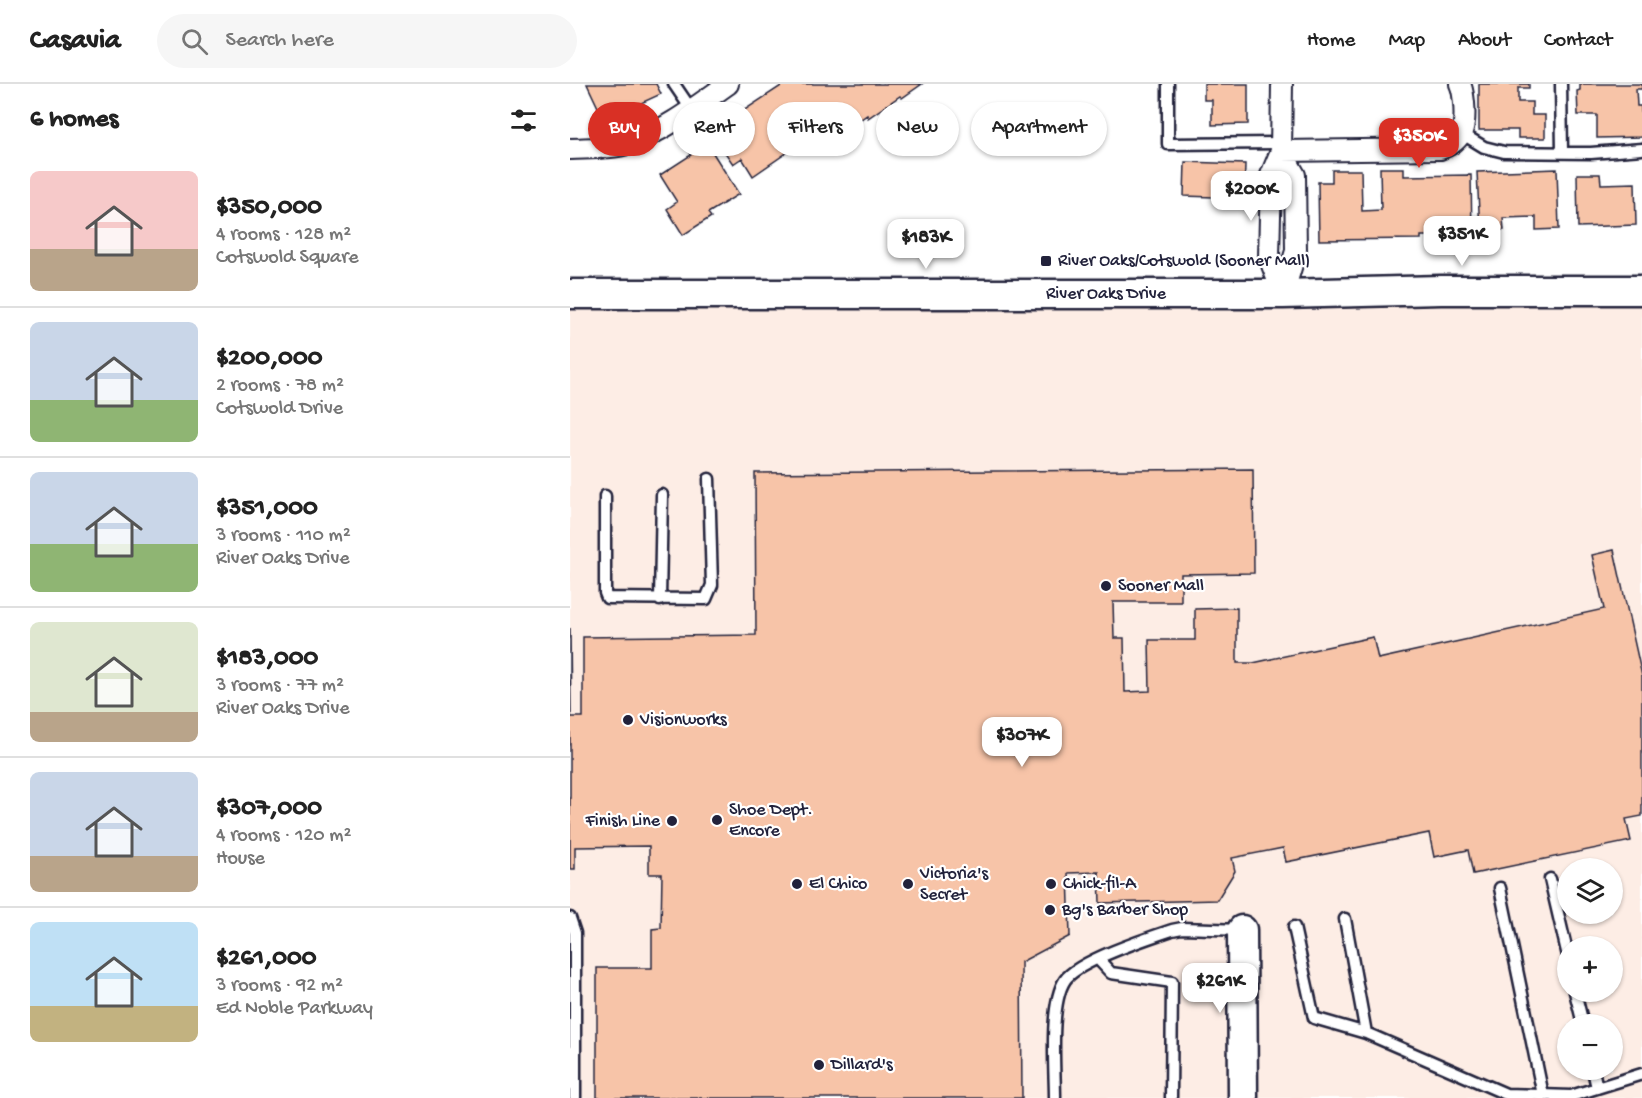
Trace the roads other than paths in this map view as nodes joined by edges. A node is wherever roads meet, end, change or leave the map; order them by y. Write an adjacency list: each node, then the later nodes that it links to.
1 (674, 84): 7 (lane)
2 (728, 84): 8 (street)
3 (1168, 84): 11 (lane)
4 (1282, 84): 11 (street)
5 (1460, 84): 10 (street)
6 (1562, 84): 14 (lane)
7 (687, 102)
8 (702, 102)
9 (673, 120): 12 (street)
10 (1461, 133): 11 (street); 14 (lane)
11 (1281, 147): 17 (street); 17 (street)
12 (570, 149)
13 (1642, 149): 14 (lane)
14 (1562, 152)
15 (1642, 290): 17 (street, River Oaks Drive)
16 (570, 294): 17 (street, River Oaks Drive)
17 (1283, 294)
18 (709, 479): 21 (lane)
19 (662, 495): 21 (lane)
20 (605, 496): 21 (lane)
21 (660, 600)
22 (1550, 879): 28 (lane)
23 (1500, 888): 34 (lane)
24 (570, 918): 36 (lane)
25 (1345, 919): 30 (lane)
26 (1294, 927): 30 (lane)
27 (1242, 930): 29 (lane); 39 (street)
28 (1563, 936)
29 (1098, 959): 37 (lane); 38 (lane)
30 (1366, 1033): 34 (lane)
31 (1642, 1074): 33 (lane)
32 (1595, 1080): 33 (lane)
33 (1597, 1088): 35 (lane)
34 (1543, 1095): 35 (lane)
35 (1571, 1097)
36 (575, 1098)
37 (1055, 1098)
38 (1171, 1098)
39 (1243, 1098)

